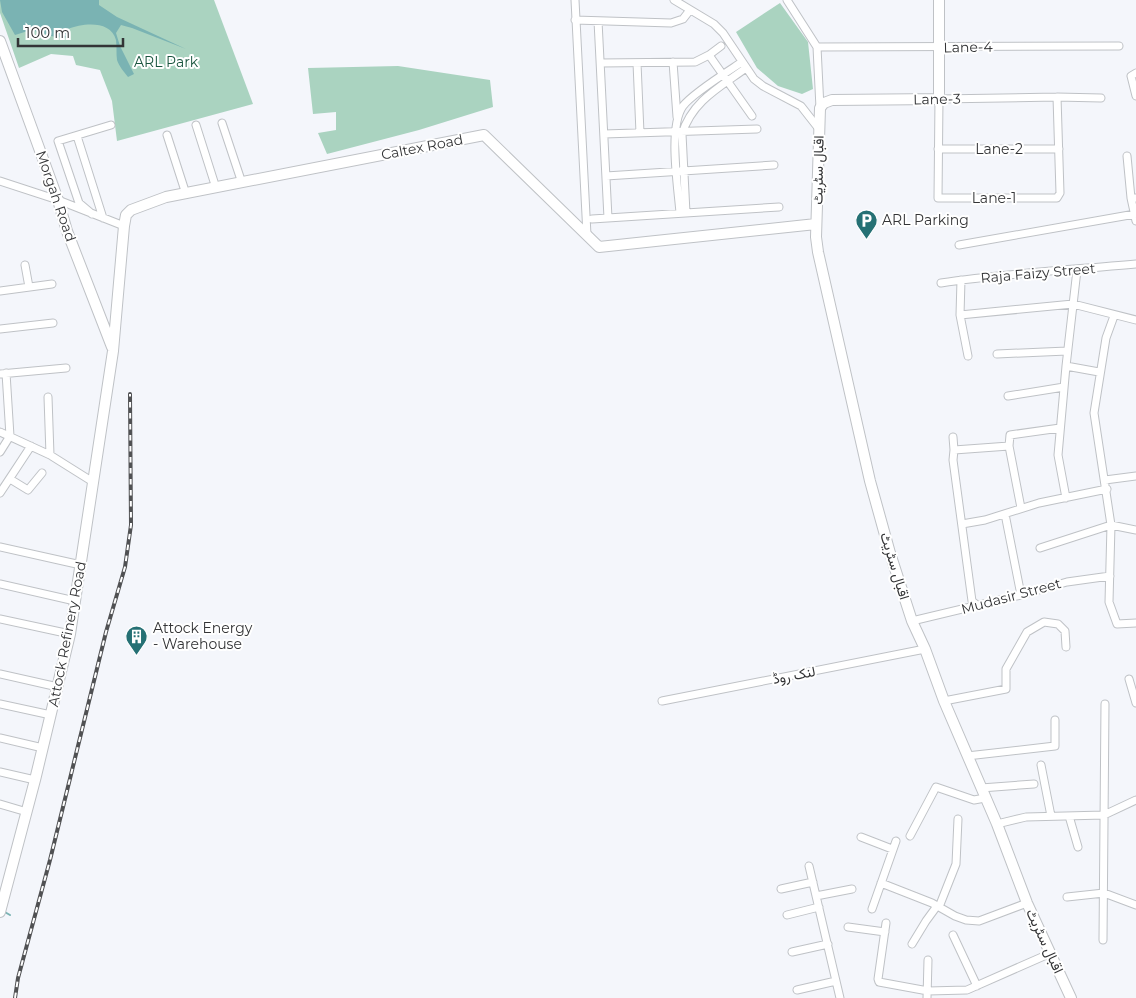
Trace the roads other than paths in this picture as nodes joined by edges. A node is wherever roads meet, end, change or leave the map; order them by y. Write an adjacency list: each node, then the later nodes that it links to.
1 (574, 0): 6 (street)
2 (674, 0): 5 (street)
3 (787, 0): 11 (street)
4 (939, 0): 12 (street)
5 (690, 10): 7 (street); 17 (street)
6 (575, 20): 7 (street); 58 (street)
7 (598, 21): 15 (street)
8 (0, 41): 48 (street, Morgah Road)
9 (722, 46): 13 (street)
10 (1119, 46): 12 (street, Lane-4)
11 (817, 48): 12 (street, Lane-4); 24 (street)
12 (939, 48): 23 (street)
13 (709, 55): 14 (street); 19 (street)
14 (673, 62): 16 (street); 26 (street)
15 (601, 63): 16 (street); 34 (street)
16 (637, 63): 33 (street)
17 (744, 65): 19 (street); 31 (street)
18 (1136, 73): 20 (street)
19 (725, 79): 25 (street); 26 (street); 32 (street)
20 (1136, 96)
21 (1057, 97): 22 (street, Lane-3); 23 (street, Lane-3); 38 (street)
22 (1102, 98)
23 (939, 99): 24 (street, Lane-3); 37 (street)
24 (820, 108): 31 (street, اقبال سٹریٹ)
25 (752, 116)
26 (677, 120): 32 (street)
27 (222, 123): 44 (street)
28 (111, 125): 36 (street)
29 (196, 125): 45 (street)
30 (757, 129): 32 (street)
31 (819, 129): 56 (street, اقبال سٹریٹ)
32 (679, 131): 33 (street); 41 (street)
33 (640, 132): 34 (street)
34 (604, 134): 42 (street)
35 (167, 135): 46 (street)
36 (76, 136): 51 (street); 52 (street)
37 (938, 149): 38 (street, Lane-2); 38 (street, Lane-1)
38 (1059, 149)
39 (1127, 156): 47 (street)
40 (774, 165): 41 (street)
41 (680, 170): 42 (street); 50 (street)
42 (606, 176): 53 (street)
43 (0, 181): 48 (street)
44 (242, 183): 45 (street, Caltex Road); 58 (street, Caltex Road)
45 (216, 188): 46 (street, Caltex Road)
46 (186, 194): 57 (street, Caltex Road)
47 (1133, 198): 54 (street)
48 (58, 200): 51 (street); 74 (street, Morgah Road)
49 (779, 207): 50 (street)
50 (683, 213): 53 (street)
51 (92, 214): 52 (street)
52 (103, 218): 57 (street)
53 (608, 218): 55 (street)
54 (1136, 218): 59 (street)
55 (592, 219)
56 (816, 224): 58 (street, Caltex Road); 116 (street, اقبال سٹریٹ)
57 (124, 226): 74 (street)
58 (587, 235)
59 (959, 245)
60 (1136, 264): 62 (street, Raja Faizy Street)
61 (25, 265): 66 (street)
62 (1077, 270): 63 (street, Raja Faizy Street); 68 (street)
63 (961, 280): 64 (street, Raja Faizy Street); 69 (street)
64 (941, 283)
65 (52, 284): 66 (street)
66 (29, 288): 67 (street)
67 (0, 291)
68 (1073, 304): 69 (street); 70 (street); 75 (street)
69 (960, 315): 77 (street)
70 (1114, 316): 71 (street); 80 (street)
71 (1136, 320)
72 (53, 324): 73 (street)
73 (0, 329)
74 (113, 351): 98 (street, Attock Refinery Road)
75 (1068, 351): 76 (street); 78 (street)
76 (997, 354)
77 (968, 356)
78 (1066, 366): 80 (street); 82 (street)
79 (66, 368): 81 (street)
80 (1100, 372): 97 (street)
81 (3, 374): 87 (street)
82 (1064, 387): 83 (street); 85 (street)
83 (1008, 396)
84 (48, 397): 93 (street)
85 (1060, 428): 90 (street); 101 (street)
86 (0, 432): 87 (street)
87 (10, 436): 89 (street); 92 (street)
88 (953, 437): 91 (street)
89 (31, 446): 93 (street); 96 (street)
90 (1009, 446): 91 (street); 102 (street)
91 (954, 450): 104 (street)
92 (0, 452)
93 (50, 456): 98 (street)
94 (42, 472): 96 (street)
95 (1136, 476): 97 (street)
96 (10, 479): 100 (street)
97 (1105, 480): 99 (street)
98 (93, 482): 109 (street, Attock Refinery Road)
99 (1107, 489): 101 (street); 105 (street)
100 (0, 493)
101 (1066, 498): 102 (street)
102 (1020, 508): 103 (street)
103 (1005, 514): 104 (street); 112 (street)
104 (962, 524): 114 (street)
105 (1112, 525): 106 (street); 108 (street); 110 (street)
106 (1136, 530)
107 (0, 547): 109 (street)
108 (1040, 548)
109 (81, 564): 113 (street, Attock Refinery Road)
110 (1110, 576): 112 (street, Mudasir Street); 117 (street)
111 (0, 584): 113 (street)
112 (1021, 595): 114 (street, Mudasir Street)
113 (75, 601): 118 (street, Attock Refinery Road)
114 (977, 605): 116 (street, Mudasir Street)
115 (0, 619): 118 (street)
116 (912, 621): 120 (street, اقبال سٹریٹ)
117 (1136, 623)
118 (70, 634): 123 (street, Attock Refinery Road)
119 (1066, 647): 125 (street)
120 (925, 649): 124 (street, لنک روڈ); 125 (street, اقبال سٹریٹ)
121 (0, 674): 123 (street)
122 (1129, 679): 126 (street)
123 (58, 687): 129 (street, Attock Refinery Road)
124 (662, 701)
125 (944, 701): 133 (street, اقبال سٹریٹ)
126 (1136, 703)
127 (0, 704): 129 (street)
128 (1105, 704): 143 (street)
129 (51, 715): 132 (street, Attock Refinery Road)
130 (1055, 720): 133 (street)
131 (0, 738): 132 (street)
132 (43, 748): 136 (street, Attock Refinery Road)
133 (967, 756): 138 (street, اقبال سٹریٹ)
134 (1041, 765): 144 (street)
135 (0, 772): 136 (street)
136 (35, 780): 142 (street, Attock Refinery Road)
137 (1034, 784): 138 (street)
138 (981, 788): 139 (street, اقبال سٹریٹ)
139 (985, 798): 147 (street, اقبال سٹریٹ); 148 (street)
140 (1136, 800): 143 (street)
141 (0, 804): 142 (street)
142 (26, 812): 165 (street, Attock Refinery Road)
143 (1104, 815): 145 (street); 158 (street)
144 (1051, 816): 145 (street); 147 (street)
145 (1069, 816): 151 (street)
146 (958, 820): 164 (street)
147 (997, 824): 161 (street, اقبال سٹریٹ)
148 (910, 836)
149 (861, 837): 152 (street)
150 (896, 841): 152 (street)
151 (1078, 847)
152 (892, 849): 155 (street)
153 (809, 866): 154 (street)
154 (813, 882): 156 (street); 159 (street)
155 (881, 884): 164 (street); 166 (street)
156 (781, 889)
157 (852, 889): 159 (street)
158 (1104, 893): 160 (street); 162 (street); 172 (street)
159 (816, 896): 163 (street)
160 (1067, 897)
161 (1027, 902): 164 (street); 176 (street, اقبال سٹریٹ)
162 (1136, 905)
163 (819, 906): 167 (street); 173 (street)
164 (938, 906): 174 (street)
165 (1, 909)
166 (872, 910)
167 (787, 914)
168 (886, 923): 170 (street)
169 (848, 926): 170 (street)
170 (884, 932): 181 (street)
171 (953, 935): 179 (street)
172 (1103, 940)
173 (828, 944): 175 (street); 178 (street)
174 (912, 944)
175 (792, 952)
176 (1051, 953): 179 (street); 183 (street, اقبال سٹریٹ)
177 (928, 960): 181 (street)
178 (836, 981): 180 (street); 182 (street)
179 (977, 986): 181 (street)
180 (797, 990)
181 (928, 995)
182 (840, 998)
183 (1071, 998)

